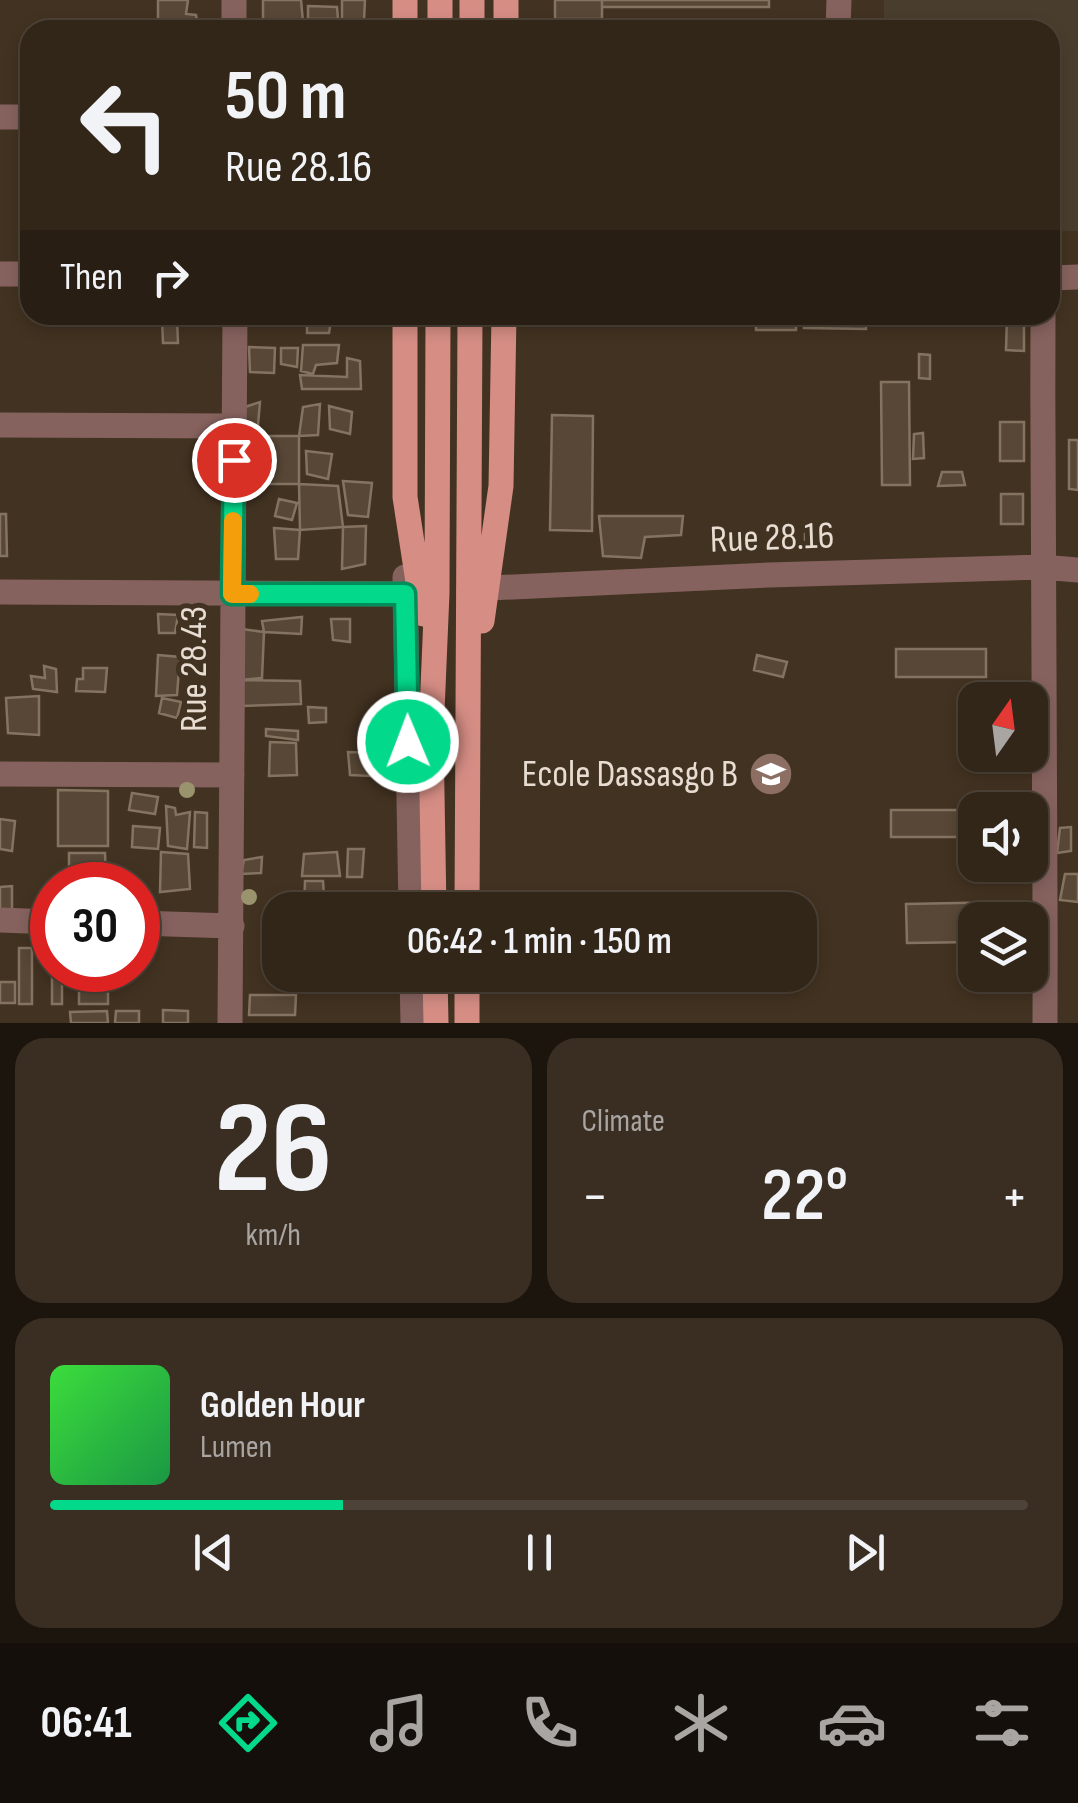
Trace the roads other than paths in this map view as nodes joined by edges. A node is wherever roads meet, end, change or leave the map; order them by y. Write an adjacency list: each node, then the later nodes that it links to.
1 (234, 325): 8 (street, Rue 28.43)
2 (405, 325): 13 (main road)
3 (437, 325): 13 (main road)
4 (470, 325): 11 (main road)
5 (504, 325): 11 (main road)
6 (1043, 325): 9 (street)
7 (0, 425): 8 (street)
8 (235, 426): 14 (street, Rue 28.43)
9 (1042, 567): 10 (street, Rue 28.16); 11 (street, Rue 28.16); 31 (street)
10 (1078, 570)
11 (477, 589): 19 (main road)
12 (0, 592): 14 (street)
13 (421, 593): 14 (street); 17 (street); 18 (main road)
14 (232, 594): 16 (street, Rue 28.43)
15 (0, 774): 16 (street)
16 (232, 775): 23 (street, Rue 28.43)
17 (412, 892)
18 (434, 892)
19 (467, 892)
20 (0, 920): 21 (street)
21 (30, 921)
22 (160, 924): 23 (street)
23 (232, 926): 27 (street, Rue 28.43)
24 (412, 992): 28 (street)
25 (435, 992): 29 (main road)
26 (467, 992): 30 (main road)
27 (230, 1023)
28 (413, 1023)
29 (436, 1023)
30 (467, 1023)
31 (1045, 1023)

